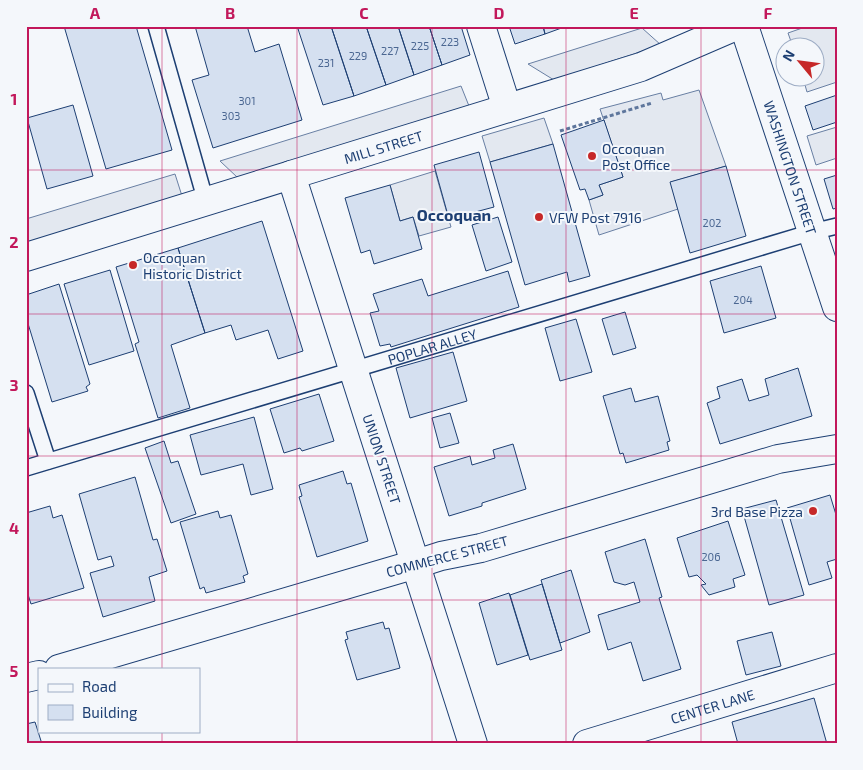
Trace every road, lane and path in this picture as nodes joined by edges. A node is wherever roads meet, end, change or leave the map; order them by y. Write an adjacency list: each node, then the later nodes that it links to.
1 (156, 26): 9 (lane)
2 (481, 26): 6 (street)
3 (736, 26): 6 (street, MILL STREET)
4 (744, 26): 10 (street, WASHINGTON STREET)
5 (652, 103): 7 (path)
6 (507, 108): 8 (street, MILL STREET)
7 (560, 131)
8 (291, 175): 9 (street, MILL STREET); 13 (street, UNION STREET)
9 (206, 202): 11 (street, MILL STREET)
10 (825, 229): 12 (street, WASHINGTON STREET); 13 (lane, POPLAR ALLEY)
11 (26, 257)
12 (837, 307)
13 (354, 370): 16 (lane, POPLAR ALLEY); 18 (street, UNION STREET)
14 (26, 393): 16 (lane)
15 (837, 449): 18 (street, COMMERCE STREET)
16 (48, 461): 17 (lane, POPLAR ALLEY)
17 (26, 468)
18 (416, 564): 19 (street, COMMERCE STREET); 21 (street, UNION STREET)
19 (62, 668)
20 (837, 668): 22 (street, CENTER LANE)
21 (473, 744)
22 (587, 744)

